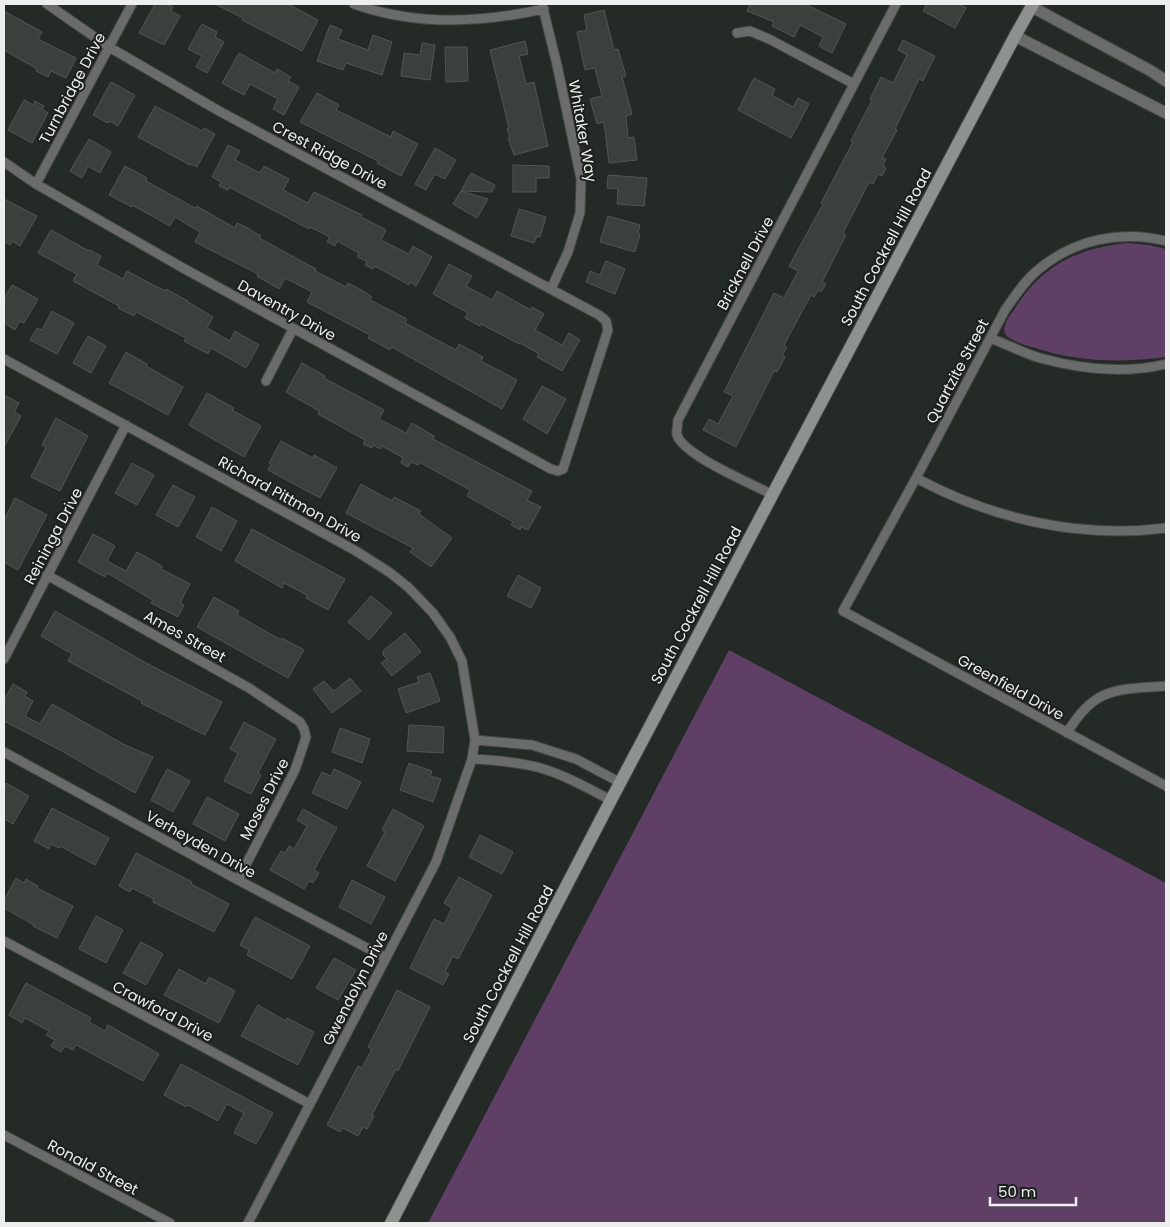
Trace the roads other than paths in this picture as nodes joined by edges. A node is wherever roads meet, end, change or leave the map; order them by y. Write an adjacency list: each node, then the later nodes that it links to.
1 (47, 4): 9 (street, Crest Ridge Drive)
2 (132, 4): 9 (street, Turnbridge Drive)
3 (354, 4): 6 (street)
4 (896, 4): 11 (street, Bricknell Drive)
5 (1033, 5): 8 (main road, South Cockrell Hill Road); 10 (street)
6 (543, 6): 16 (street, Whitaker Way)
7 (737, 33): 11 (street)
8 (1015, 36): 12 (street); 25 (main road, South Cockrell Hill Road)
9 (109, 47): 14 (street, Turnbridge Drive); 16 (street, Crest Ridge Drive)
10 (1166, 81)
11 (854, 84): 25 (street, Bricknell Drive)
12 (1166, 113)
13 (4, 162): 14 (street, Daventry Drive)
14 (36, 184): 17 (street, Daventry Drive)
15 (1166, 241): 18 (street, Quartzite Street)
16 (551, 289): 23 (street, Crest Ridge Drive)
17 (293, 328): 21 (street); 23 (street, Daventry Drive)
18 (990, 338): 20 (street); 24 (street, Quartzite Street)
19 (4, 359): 22 (street, Richard Pittmon Drive)
20 (1166, 364)
21 (266, 381)
22 (126, 425): 27 (street, Reininga Drive); 33 (street, Richard Pittmon Drive)
23 (563, 469)
24 (916, 478): 26 (street); 28 (street, Quartzite Street)
25 (773, 495): 36 (main road, South Cockrell Hill Road)
26 (1166, 528)
27 (48, 576): 29 (street, Reininga Drive); 31 (street, Ames Street)
28 (843, 610): 32 (street, Greenfield Drive)
29 (4, 659)
30 (1166, 686): 32 (street)
31 (304, 729): 39 (street, Moses Drive)
32 (1067, 733): 37 (street, Greenfield Drive)
33 (475, 740): 35 (street, Richard Pittmon Drive); 36 (street)
34 (4, 752): 39 (street, Verheyden Drive)
35 (472, 759): 38 (street); 41 (street, Gwendolyn Drive)
36 (621, 783): 38 (main road, South Cockrell Hill Road)
37 (1166, 786)
38 (611, 800): 46 (main road, South Cockrell Hill Road)
39 (238, 880): 41 (street, Verheyden Drive)
40 (4, 942): 42 (street, Crawford Drive)
41 (386, 958): 42 (street, Gwendolyn Drive)
42 (310, 1104): 45 (street, Gwendolyn Drive)
43 (4, 1135): 44 (street, Ronald Street)
44 (170, 1223)
45 (248, 1223)
46 (390, 1223)

